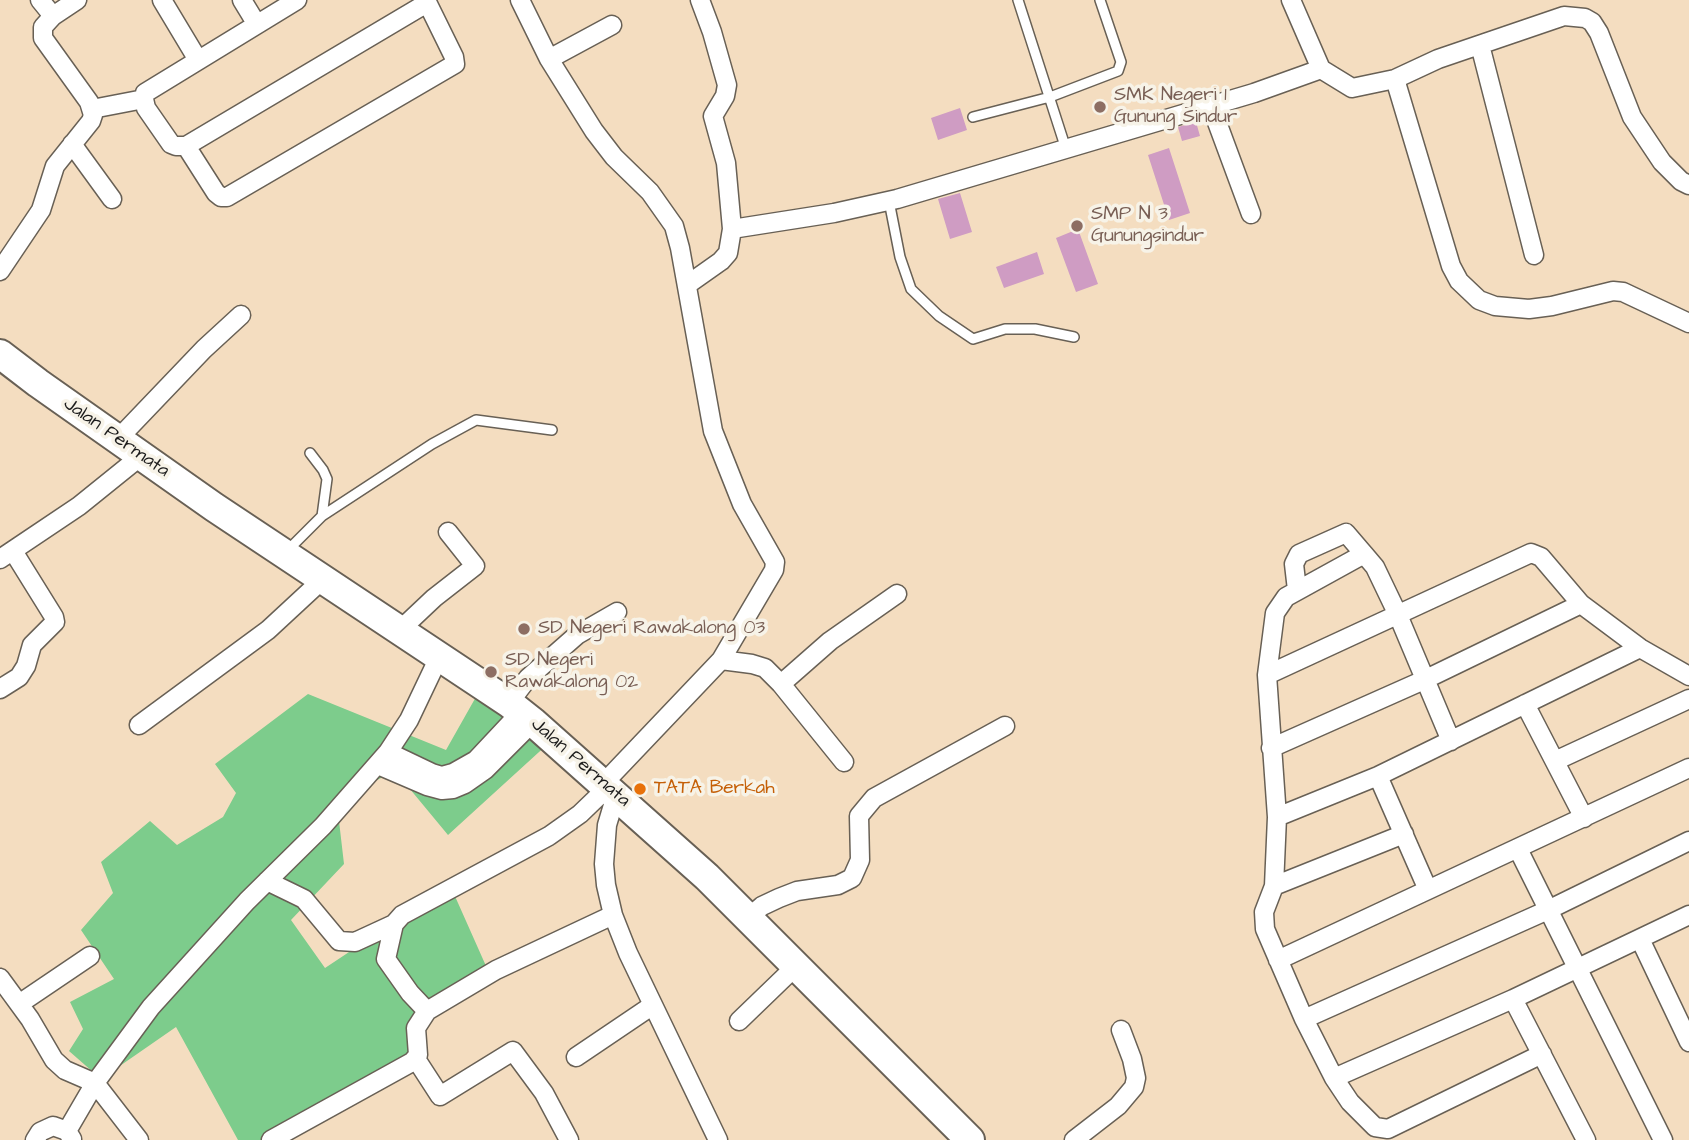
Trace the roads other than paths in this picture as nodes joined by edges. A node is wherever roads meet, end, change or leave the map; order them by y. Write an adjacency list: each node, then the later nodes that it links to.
1 (40, 0): 13 (street)
2 (77, 0): 13 (street)
3 (162, 0): 19 (street)
4 (242, 0): 15 (street)
5 (297, 0): 15 (street)
6 (520, 0): 18 (street)
7 (700, 0): 34 (street)
8 (1018, 0): 22 (lane)
9 (1100, 0): 22 (lane)
10 (1291, 0): 20 (street)
11 (1577, 0): 14 (street)
12 (427, 1): 28 (street); 28 (street)
13 (53, 16): 25 (street)
14 (1585, 18): 17 (street); 30 (street)
15 (256, 23): 19 (street)
16 (612, 25): 18 (street)
17 (1480, 45): 21 (street); 35 (street)
18 (549, 59): 37 (street)
19 (198, 60): 23 (street)
20 (1321, 69): 21 (street); 24 (street)
21 (1395, 79): 39 (street)
22 (1050, 97): 26 (lane); 29 (lane)
23 (144, 99): 25 (street); 28 (street)
24 (1211, 106): 29 (street); 33 (street)
25 (92, 109): 27 (street)
26 (973, 117)
27 (72, 144): 31 (street); 36 (street)
28 (186, 146)
29 (1066, 149): 32 (street)
30 (1689, 185)
31 (112, 199)
32 (889, 201): 34 (street); 40 (lane)
33 (1251, 214)
34 (732, 229): 37 (street)
35 (1534, 256)
36 (0, 271)
37 (687, 285): 60 (street)
38 (241, 315): 43 (street)
39 (1689, 323)
40 (1074, 337)
41 (0, 354): 43 (main road, Jalan Permata)
42 (552, 430): 46 (lane)
43 (117, 440): 45 (main road, Jalan Permata)
44 (310, 453): 46 (lane)
45 (141, 456): 48 (main road, Jalan Permata); 50 (street)
46 (322, 516): 48 (lane)
47 (447, 532): 57 (street)
48 (283, 554): 51 (main road, Jalan Permata)
49 (1364, 554): 52 (street); 52 (street); 56 (street)
50 (6, 555): 65 (street)
51 (322, 580): 57 (main road, Jalan Permata); 69 (street)
52 (1297, 590): 61 (street)
53 (897, 594): 64 (street)
54 (1581, 604): 56 (street); 58 (street); 63 (street)
55 (617, 612): 68 (street)
56 (1398, 615): 61 (street); 63 (street)
57 (399, 631): 59 (main road, Jalan Permata)
58 (1640, 648): 62 (street); 67 (street)
59 (439, 657): 68 (main road, Jalan Permata); 73 (street)
60 (721, 660): 64 (street); 78 (street)
61 (1267, 675): 72 (street)
62 (1689, 676)
63 (1424, 680): 71 (street); 72 (street)
64 (780, 684): 75 (street)
65 (0, 689)
66 (1689, 699): 74 (street)
67 (1525, 704): 71 (street); 74 (street)
68 (521, 712): 73 (street); 78 (main road, Jalan Permata)
69 (139, 725)
70 (1005, 726): 90 (street)
71 (1451, 741): 77 (street)
72 (1271, 748): 79 (street)
73 (383, 758): 84 (street)
74 (1555, 761): 80 (street)
75 (844, 762)
76 (1689, 768): 80 (street)
77 (1378, 776): 79 (street); 81 (street)
78 (609, 789): 88 (street); 90 (main road, Jalan Permata); 91 (street)
79 (1277, 817): 85 (street)
80 (1584, 818): 83 (street)
81 (1404, 834): 85 (street); 86 (street)
82 (1689, 841): 87 (street)
83 (1518, 849): 86 (street); 87 (street)
84 (267, 881): 93 (street); 113 (street)
85 (1275, 886): 96 (street)
86 (1428, 890): 96 (street)
87 (1548, 910): 98 (street); 105 (street)
88 (613, 915): 102 (street); 103 (street)
89 (1689, 915): 92 (street)
90 (748, 918): 97 (main road, Jalan Permata)
91 (394, 924): 93 (street); 95 (street)
92 (1640, 939): 98 (street); 104 (street)
93 (355, 942): 95 (street)
94 (90, 956): 101 (street)
95 (386, 959): 103 (street)
96 (1278, 960): 105 (street)
97 (796, 966): 106 (street); 120 (main road, Jalan Permata)
98 (1578, 968): 100 (street); 123 (street)
99 (0, 978): 101 (street)
100 (1513, 999): 109 (street); 112 (street)
101 (19, 1004): 113 (street)
102 (653, 1005): 110 (street); 119 (street)
103 (427, 1011): 111 (street)
104 (1683, 1016): 108 (street)
105 (1304, 1019): 112 (street)
106 (739, 1021)
107 (1121, 1030): 121 (street)
108 (1689, 1042)
109 (1542, 1054): 112 (street); 122 (street)
110 (576, 1057)
111 (415, 1059): 117 (street); 118 (street)
112 (1334, 1078)
113 (95, 1083): 114 (street); 116 (street)
114 (70, 1135): 115 (street)
115 (35, 1140)
116 (139, 1140)
117 (271, 1140)
118 (569, 1140)
119 (718, 1140)
120 (970, 1140)
121 (1074, 1140)
122 (1586, 1140)
123 (1664, 1140)

